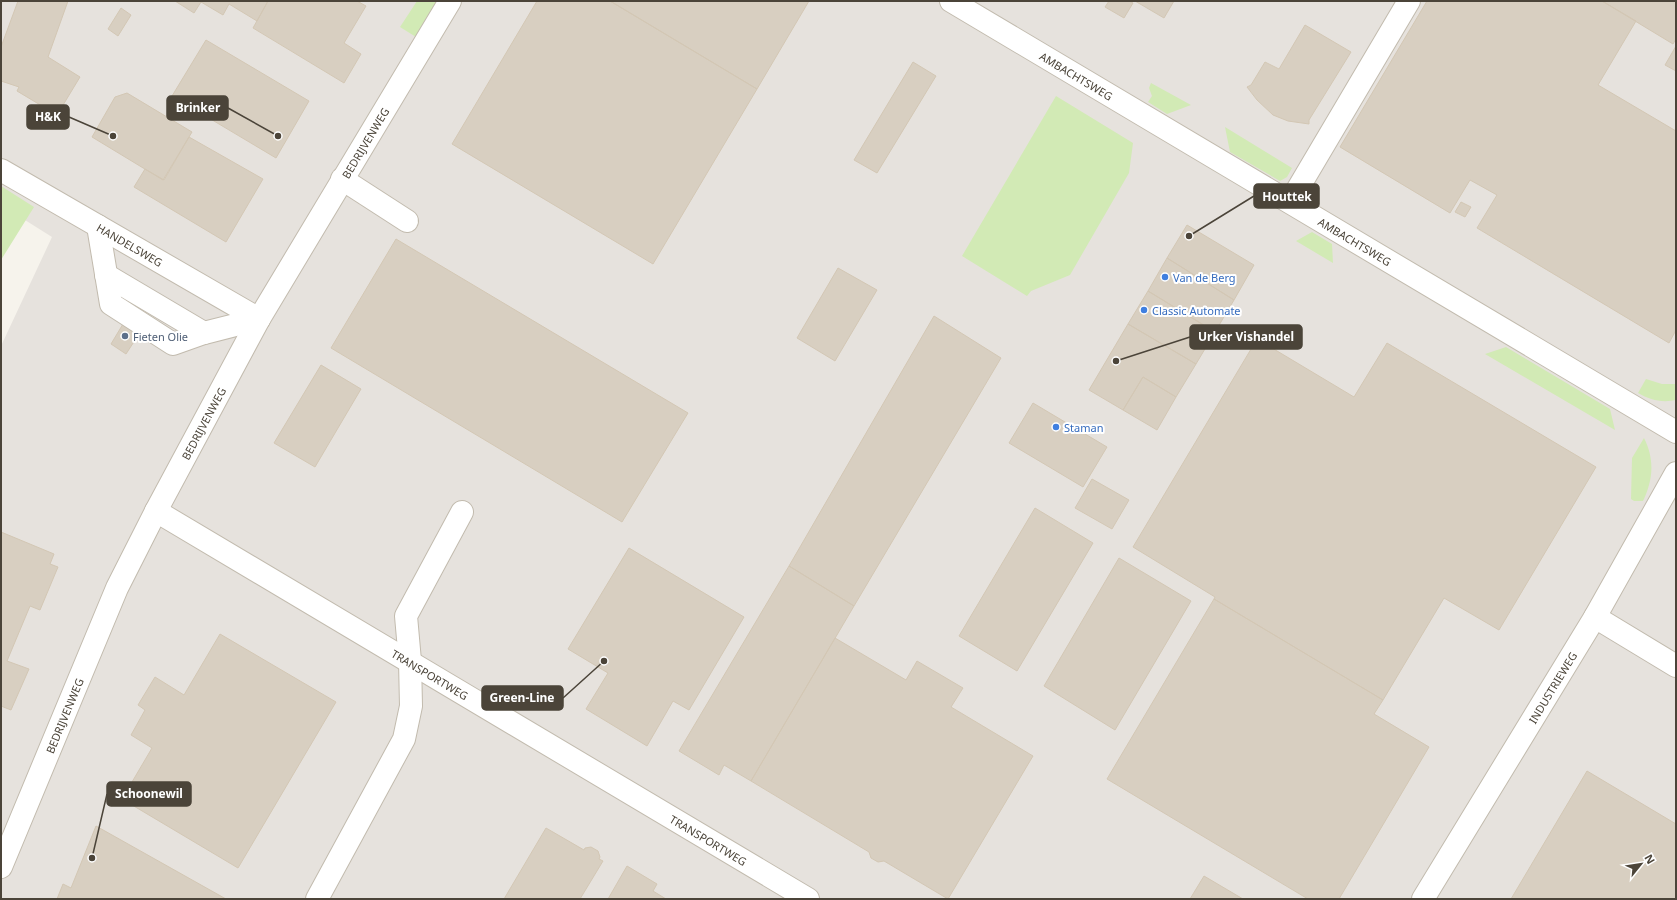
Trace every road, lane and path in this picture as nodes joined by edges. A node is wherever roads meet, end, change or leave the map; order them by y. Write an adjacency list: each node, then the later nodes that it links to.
1 (450, 1): 5 (street, BEDRIJVENWEG)
2 (952, 1): 6 (street, AMBACHTSWEG)
3 (1409, 1): 6 (street)
4 (1, 170): 8 (street, HANDELSWEG)
5 (342, 179): 7 (street); 9 (street, BEDRIJVENWEG)
6 (1290, 202): 10 (street, AMBACHTSWEG)
7 (407, 221)
8 (98, 226): 9 (street, HANDELSWEG); 9 (street)
9 (259, 319): 12 (street, BEDRIJVENWEG)
10 (1676, 432)
11 (1676, 473): 14 (street, INDUSTRIEWEG)
12 (156, 511): 15 (street, TRANSPORTWEG); 17 (street, BEDRIJVENWEG)
13 (462, 512): 15 (street)
14 (1595, 616): 16 (street); 20 (street, INDUSTRIEWEG)
15 (410, 661): 18 (street); 19 (street, TRANSPORTWEG)
16 (1676, 666)
17 (1, 867)
18 (317, 899)
19 (808, 899)
20 (1423, 899)

